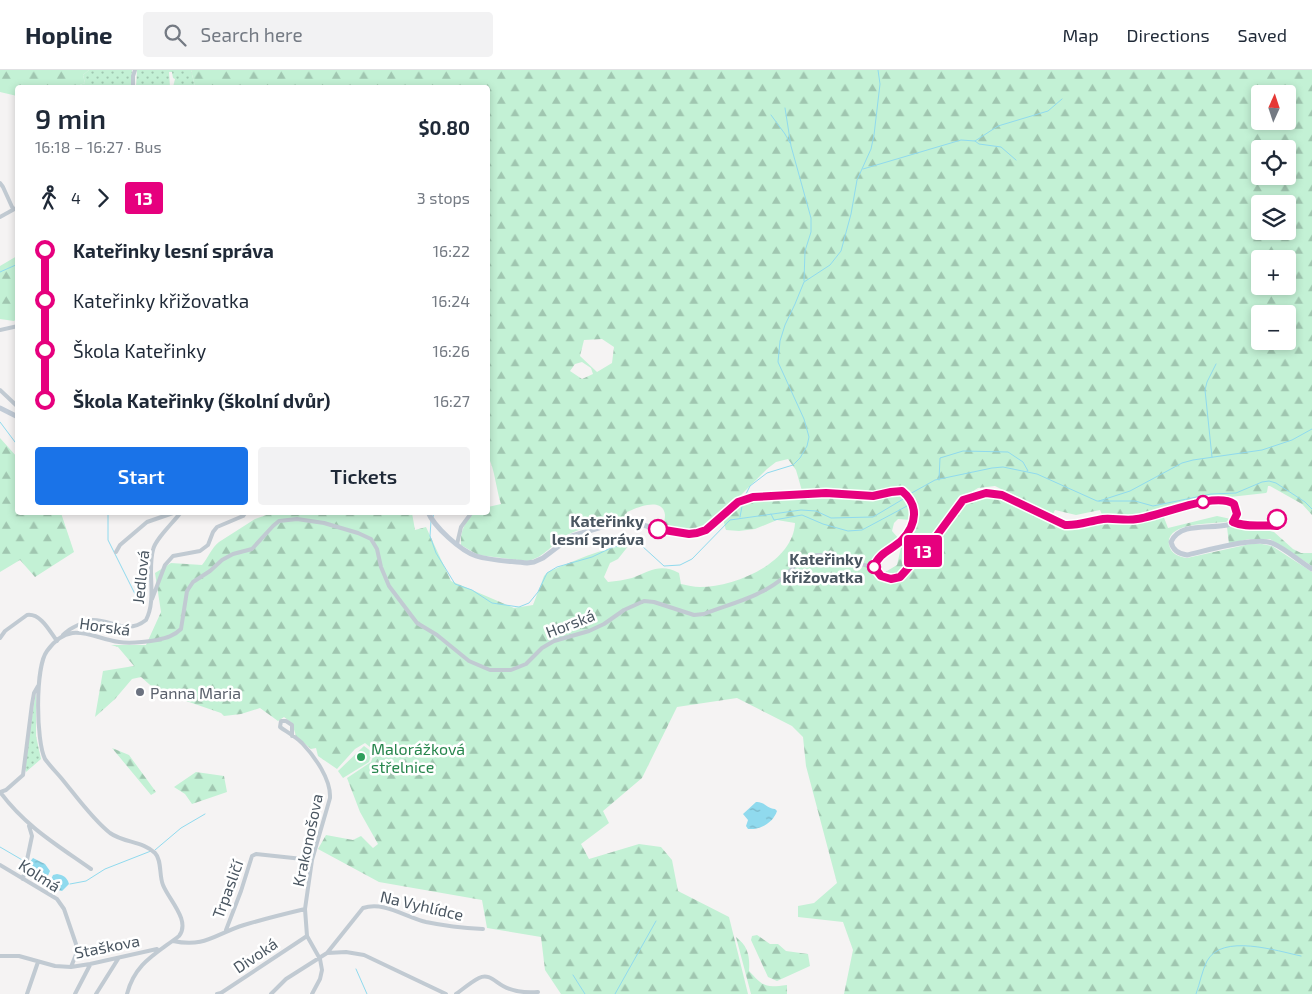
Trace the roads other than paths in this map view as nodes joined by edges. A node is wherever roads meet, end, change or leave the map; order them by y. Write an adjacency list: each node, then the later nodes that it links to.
1 (135, 70): 2 (street)
2 (133, 85)
3 (0, 184): 4 (street)
4 (15, 208): 5 (street)
5 (0, 216)
6 (15, 327): 7 (street)
7 (0, 330)
8 (0, 390): 9 (street)
9 (15, 404)
10 (0, 408): 11 (street)
11 (15, 416)
12 (167, 515): 18 (street)
13 (179, 515): 21 (street, Jedlová)
14 (244, 515): 21 (street)
15 (429, 515): 17 (street)
16 (470, 515): 17 (street)
17 (457, 544): 19 (street)
18 (116, 552)
19 (874, 567): 20 (street, Horská); 23 (street, Horská)
20 (1312, 569)
21 (150, 604): 23 (street, Jedlová)
22 (0, 638): 24 (street)
23 (62, 638): 24 (street, Horská)
24 (56, 641): 25 (street, Horská)
25 (38, 686): 27 (street); 37 (street, Horská)
26 (292, 736): 29 (street, Krakonošova)
27 (0, 792): 28 (street)
28 (29, 826): 31 (street); 32 (street)
29 (312, 860): 33 (street, Krakonošova); 35 (street, Trpasličí)
30 (0, 865): 32 (street, Kolmá)
31 (90, 869)
32 (23, 879): 47 (street, Kolmá)
33 (305, 910): 35 (street); 36 (street, Krakonošova)
34 (483, 929): 39 (street, Na Vyhlídce)
35 (226, 930): 37 (street)
36 (307, 936): 43 (street, Krakonošova); 53 (street, Divoká)
37 (173, 941): 38 (street)
38 (159, 949): 40 (street, Staškova); 45 (street)
39 (327, 953): 43 (street, Na Vyhlídce); 56 (street)
40 (136, 954): 42 (street, Staškova); 45 (street)
41 (0, 956): 44 (street, Staškova)
42 (118, 958): 46 (street, Staškova); 51 (street)
43 (320, 959): 54 (street, Na Vyhlídce); 55 (street)
44 (38, 962): 47 (street, Staškova); 49 (street)
45 (144, 962): 52 (street)
46 (90, 964): 47 (street, Staškova); 50 (street)
47 (71, 966)
48 (538, 992): 57 (street)
49 (27, 994)
50 (75, 994)
51 (96, 994)
52 (126, 994)
53 (216, 994)
54 (271, 994)
55 (312, 994)
56 (446, 994)
57 (456, 994)

